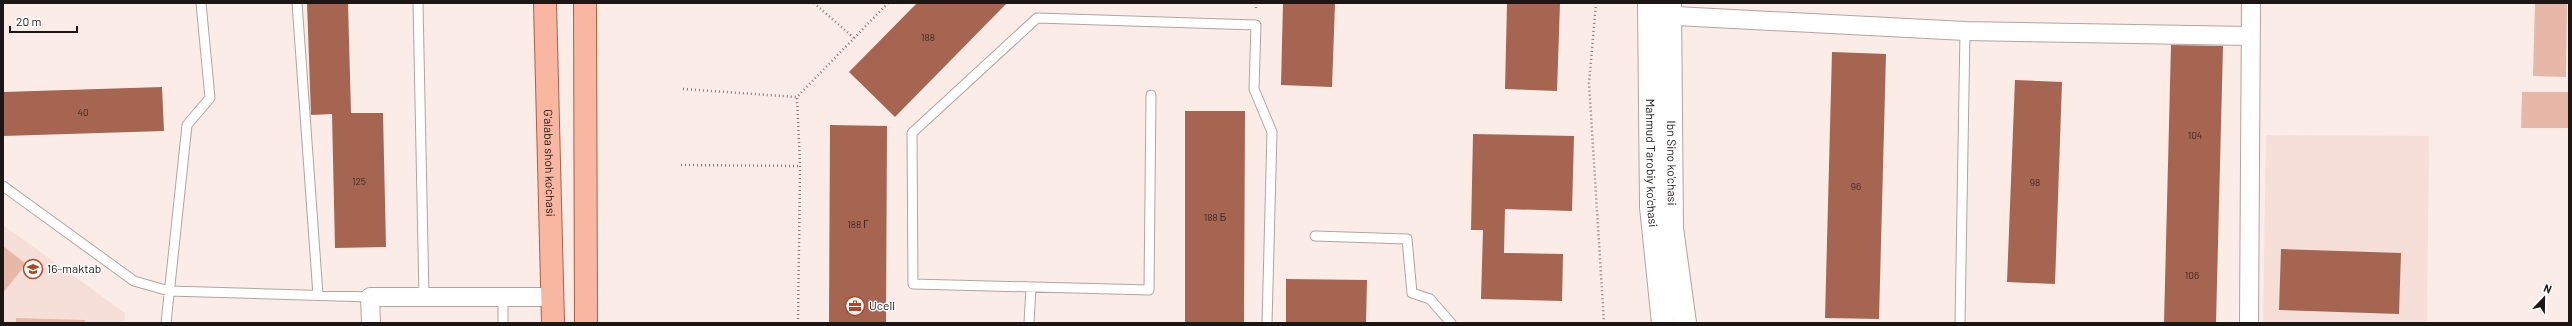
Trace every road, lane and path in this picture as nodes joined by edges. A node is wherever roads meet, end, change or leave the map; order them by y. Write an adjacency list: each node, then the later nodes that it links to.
1 (201, 3): 23 (lane)
2 (297, 3): 24 (lane)
3 (418, 3): 26 (lane)
4 (545, 3): 28 (main road, G'alaba shoh ko'chasi)
5 (585, 3): 33 (main road)
6 (814, 3): 14 (path)
7 (888, 3): 14 (path)
8 (1596, 3): 38 (path)
9 (2251, 3): 13 (street)
10 (1649, 9): 11 (street); 39 (main road, Mahmud Tarobiy ko'chasi)
11 (1670, 9): 12 (street); 40 (main road, Ibn Sino ko'chasi)
12 (1964, 31): 13 (street); 41 (lane)
13 (2250, 36): 42 (street)
14 (854, 38): 17 (path)
15 (683, 89): 17 (path)
16 (1151, 95): 22 (lane)
17 (797, 97): 19 (path)
18 (680, 164): 19 (path)
19 (800, 166): 34 (path)
20 (3, 186): 23 (lane)
21 (1316, 236): 37 (lane)
22 (1030, 288): 35 (lane); 36 (lane)
23 (169, 291): 24 (lane); 29 (lane)
24 (318, 295): 25 (lane)
25 (370, 297): 26 (street); 30 (street)
26 (424, 297): 27 (street)
27 (503, 297): 28 (street); 31 (lane)
28 (553, 297): 32 (main road, G'alaba shoh ko'chasi)
29 (166, 323)
30 (371, 323)
31 (502, 323)
32 (553, 323)
33 (586, 323)
34 (798, 323)
35 (1030, 323)
36 (1267, 323)
37 (1451, 323)
38 (1604, 323)
39 (1663, 323)
40 (1685, 323)
41 (1960, 323)
42 (2248, 323)

